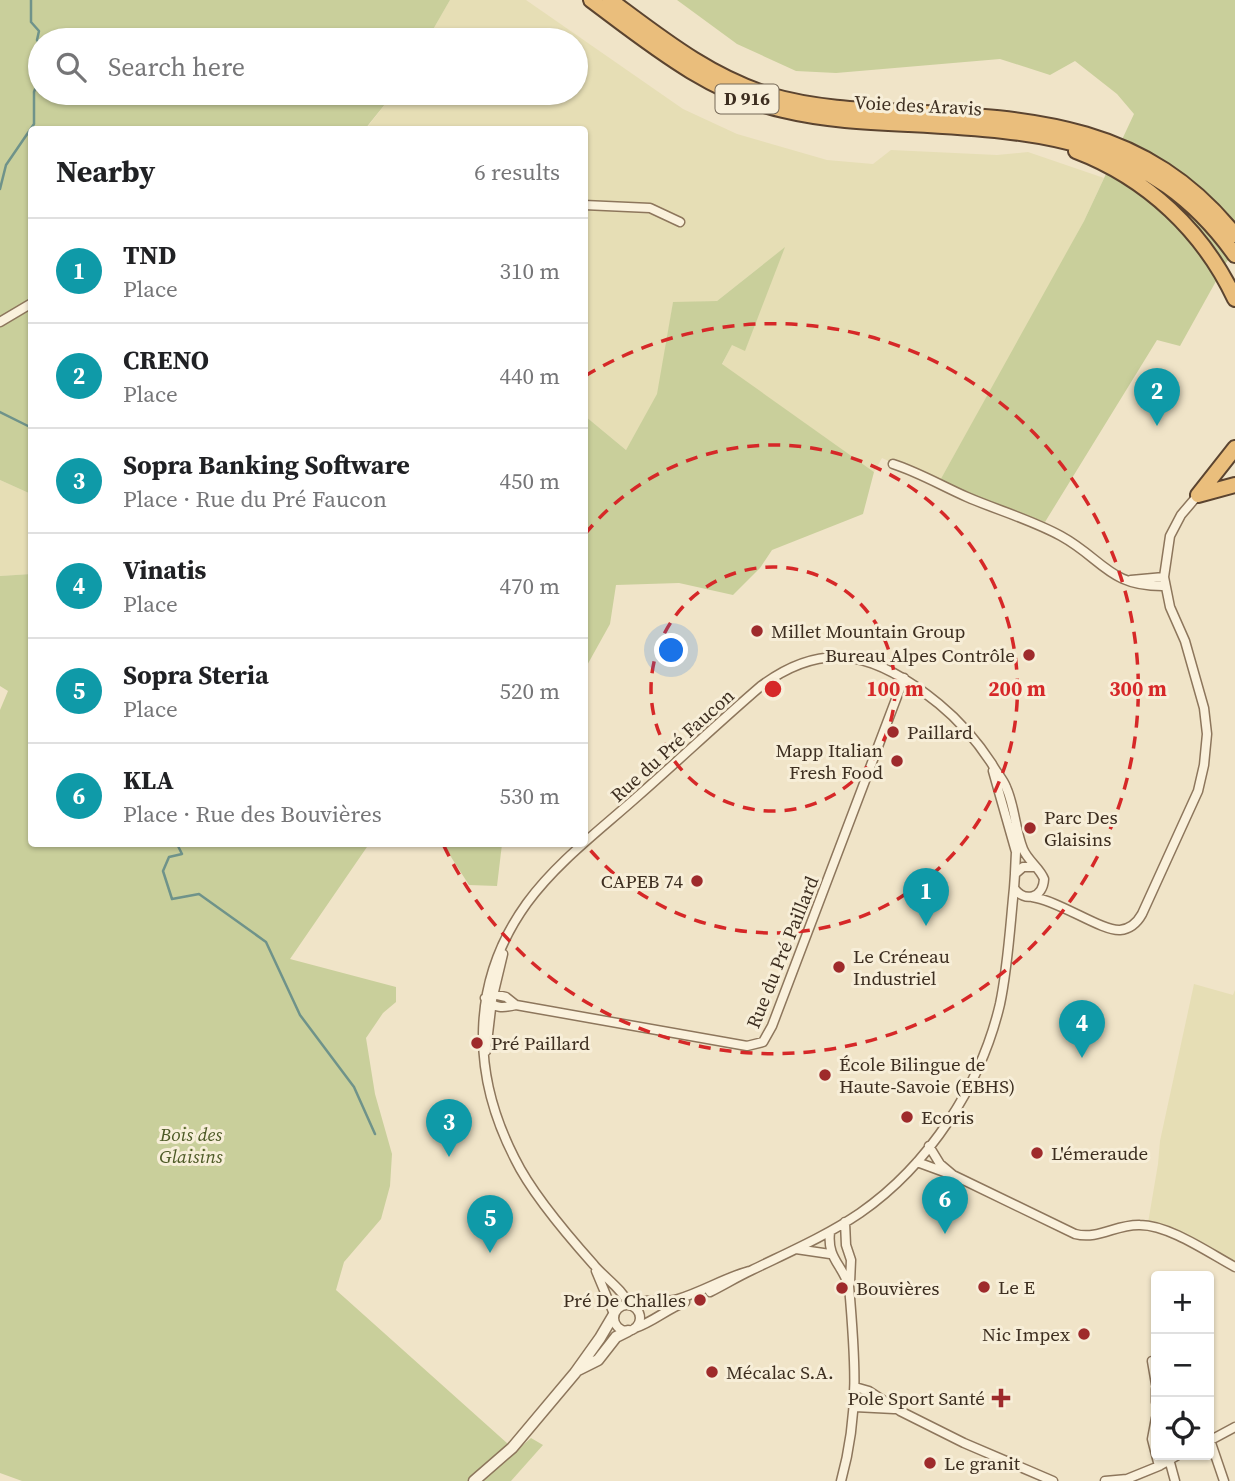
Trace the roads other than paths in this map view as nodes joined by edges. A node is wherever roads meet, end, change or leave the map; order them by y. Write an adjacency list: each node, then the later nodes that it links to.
1 (591, 0): 3 (highway, Voie des Aravis / D 916)
2 (610, 0): 4 (highway, Voie des Aravis / D 916)
3 (1010, 130): 9 (highway, Voie des Aravis / D 916); 10 (highway)
4 (1194, 193): 7 (highway); 8 (highway, Voie des Aravis / D 916)
5 (588, 205): 6 (street)
6 (680, 222)
7 (1235, 224)
8 (1235, 236)
9 (1235, 255)
10 (1235, 299)
11 (28, 305): 12 (street)
12 (0, 322)
13 (1235, 448): 17 (highway)
14 (1235, 462): 17 (highway)
15 (893, 464): 18 (street)
16 (1235, 485): 17 (highway)
17 (1198, 495): 18 (street)
18 (1164, 581): 28 (street)
19 (904, 678): 20 (street, Rue du Pré Faucon); 21 (street, Rue du Pré Faucon); 30 (street, Rue du Pré Paillard)
20 (992, 764): 23 (street, Rue du Pré Faucon); 24 (street, Rue du Pré Faucon)
21 (588, 841)
22 (582, 847): 30 (street, Rue du Pré Faucon)
23 (1034, 867): 24 (street); 25 (street)
24 (1015, 874): 26 (street)
25 (1044, 884): 27 (street); 28 (street)
26 (1014, 888): 27 (street); 29 (street)
27 (1030, 898): 28 (street); 29 (street)
28 (1060, 904)
29 (1011, 914): 31 (street)
30 (490, 999): 39 (street, Rue du Pré Faucon)
31 (929, 1146): 32 (street); 33 (street)
32 (916, 1162): 33 (street); 34 (street)
33 (953, 1175): 40 (street)
34 (845, 1222): 35 (street); 36 (street)
35 (830, 1232): 36 (street); 37 (street); 38 (street)
36 (846, 1245): 42 (street)
37 (796, 1249): 38 (street); 41 (street)
38 (830, 1254): 42 (street)
39 (594, 1265): 43 (street, Rue du Pré Faucon); 44 (street, Rue du Pré Faucon)
40 (1235, 1267)
41 (749, 1271): 43 (street); 45 (street)
42 (849, 1286): 47 (street)
43 (629, 1304): 44 (street); 45 (street)
44 (613, 1315): 45 (street); 46 (street)
45 (632, 1330): 46 (street)
46 (575, 1373): 57 (street)
47 (855, 1387): 48 (street); 49 (street)
48 (855, 1407): 49 (street); 58 (street)
49 (900, 1411): 59 (street)
50 (1235, 1427): 51 (street)
51 (1214, 1438)
52 (1214, 1454): 62 (street)
53 (1157, 1460): 56 (street)
54 (1168, 1460): 56 (street)
55 (1173, 1460): 61 (street)
56 (1159, 1466): 60 (street)
57 (474, 1481)
58 (841, 1481)
59 (1052, 1481)
60 (1105, 1481)
61 (1175, 1481)
62 (1224, 1481)

